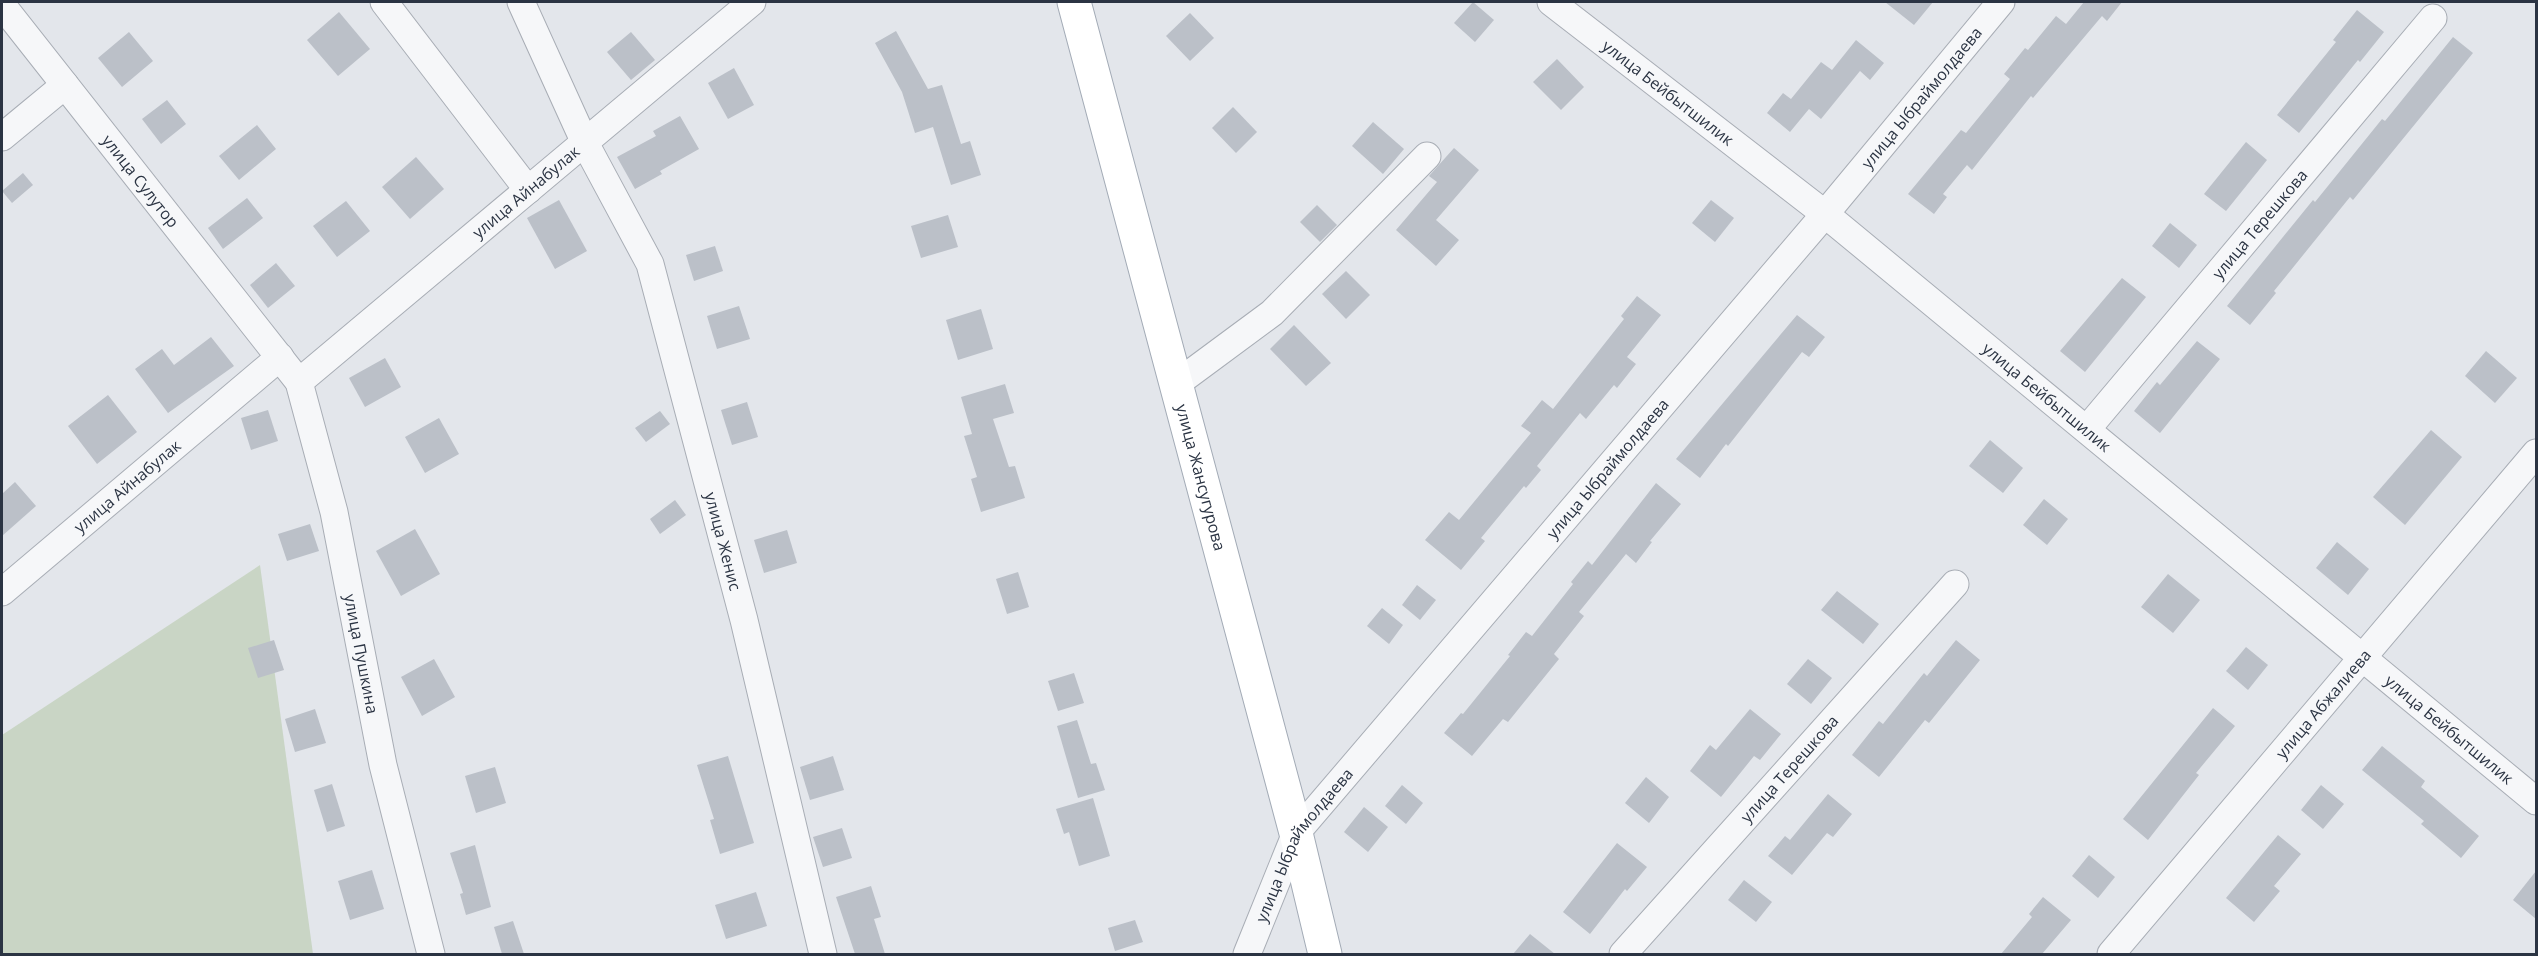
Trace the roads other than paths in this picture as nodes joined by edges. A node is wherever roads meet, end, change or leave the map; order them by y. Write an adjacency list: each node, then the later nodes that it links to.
1 (384, 2): 13 (street)
2 (521, 2): 11 (street, улица Женис)
3 (752, 2): 11 (street, улица Айнабулак)
4 (1074, 2): 17 (main road, улица Жансугурова)
5 (1553, 2): 14 (street, улица Бейбытшилик)
6 (2001, 2): 14 (street, улица Ыбраймолдаева)
7 (2, 5): 9 (street, улица Сулутор)
8 (2433, 18): 18 (street, улица Терешкова)
9 (65, 85): 10 (street); 15 (street, улица Сулутор)
10 (2, 137)
11 (585, 143): 13 (street, улица Айнабулак); 26 (street, улица Женис)
12 (1426, 156): 17 (street)
13 (528, 190): 16 (street, улица Айнабулак)
14 (1824, 214): 18 (street, улица Бейбытшилик); 24 (street, улица Ыбраймолдаева)
15 (280, 357): 16 (street, улица Пушкина); 21 (street, улица Айнабулак)
16 (299, 382): 25 (street, улица Пушкина)
17 (1176, 384): 24 (main road, улица Жансугурова)
18 (2087, 429): 22 (street, улица Бейбытшилик)
19 (2536, 453): 22 (street, улица Абжалиева)
20 (1955, 584): 29 (street, улица Терешкова)
21 (2, 592)
22 (2364, 657): 23 (street, улица Бейбытшилик); 30 (street, улица Абжалиева)
23 (2536, 801)
24 (1296, 833): 27 (street, улица Ыбраймолдаева); 28 (main road, улица Жансугурова)
25 (432, 954)
26 (824, 954)
27 (1247, 954)
28 (1325, 954)
29 (1623, 954)
30 (2111, 954)

